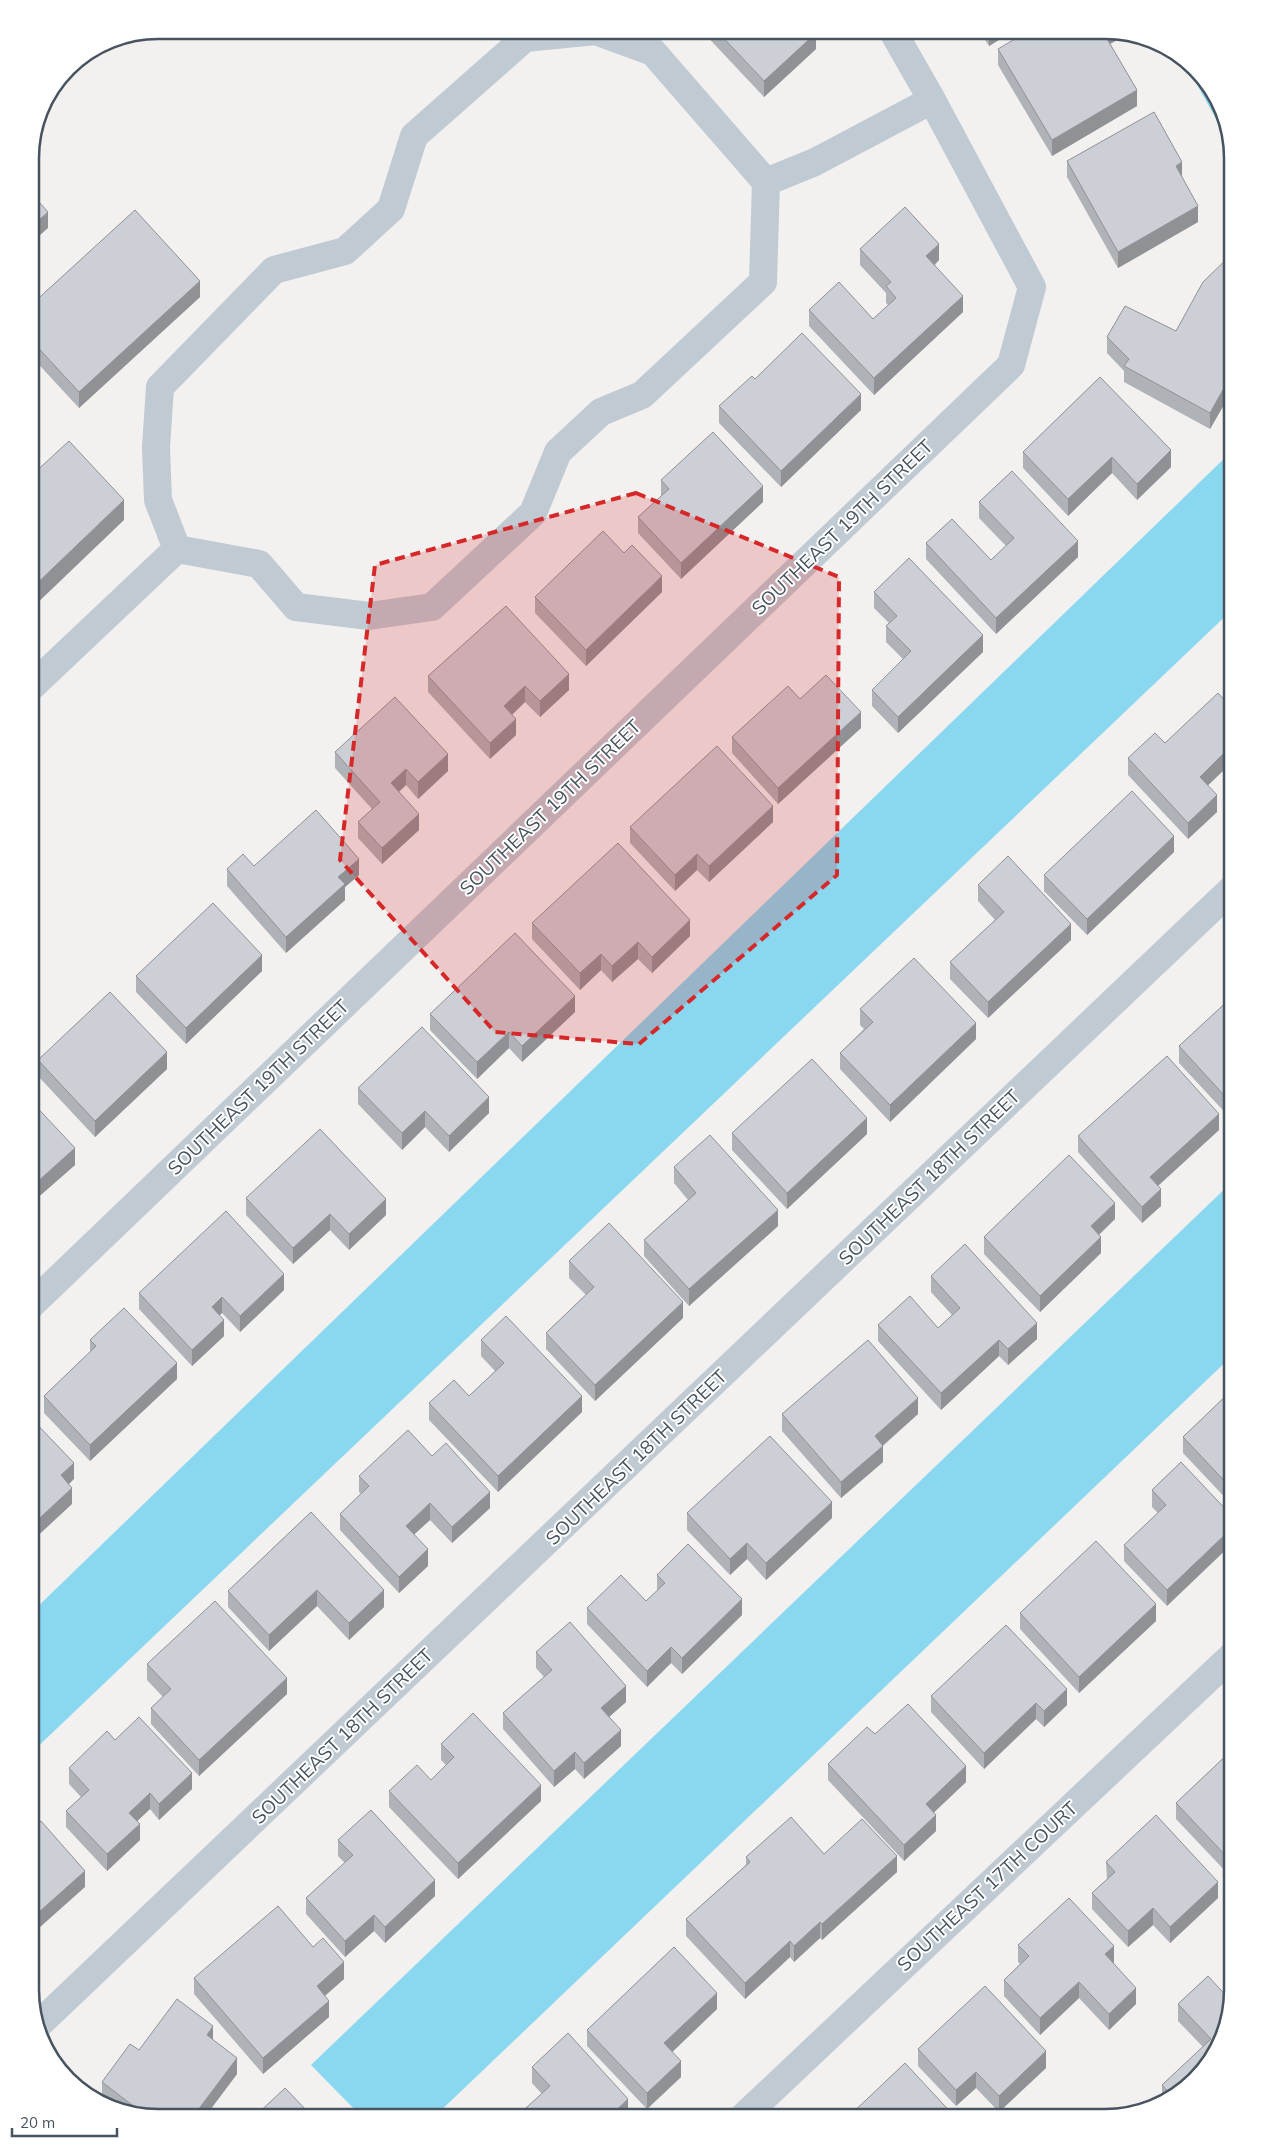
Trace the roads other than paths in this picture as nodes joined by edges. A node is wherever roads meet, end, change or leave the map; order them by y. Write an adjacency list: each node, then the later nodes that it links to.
1 (524, 39): 6 (street)
2 (618, 39): 5 (street)
3 (897, 39): 4 (street)
4 (932, 100): 5 (street); 9 (street, SOUTHEAST 19TH STREET)
5 (766, 182): 6 (street)
6 (177, 549): 7 (street)
7 (39, 679)
8 (1224, 897): 11 (street, SOUTHEAST 18TH STREET)
9 (39, 1297)
10 (1224, 1663): 12 (street, SOUTHEAST 17TH COURT)
11 (43, 2021)
12 (752, 2109)

